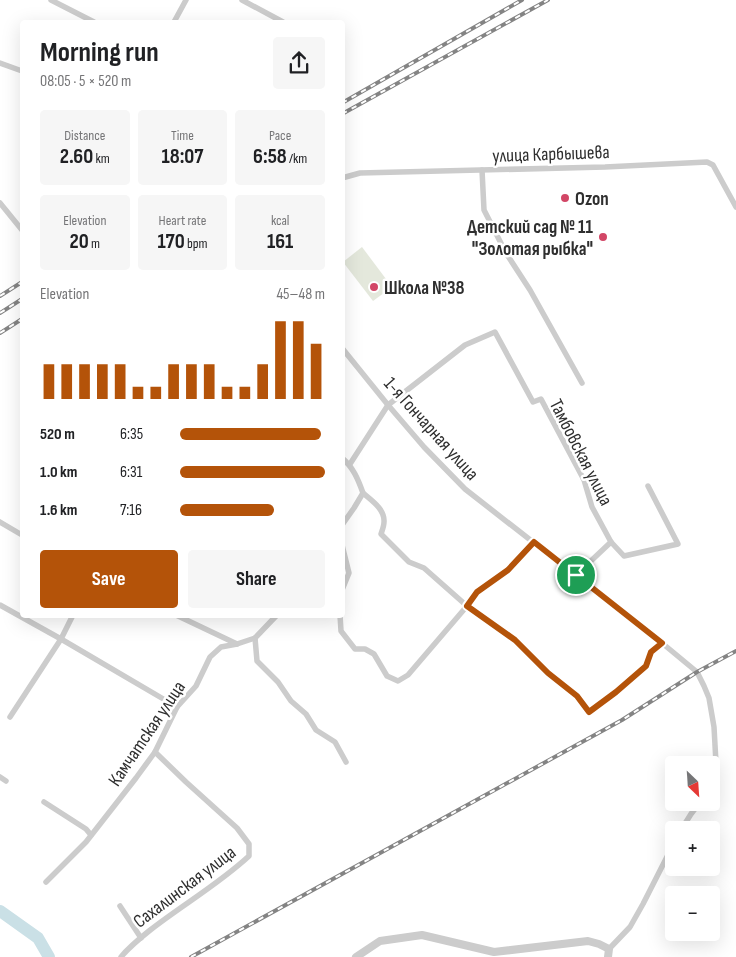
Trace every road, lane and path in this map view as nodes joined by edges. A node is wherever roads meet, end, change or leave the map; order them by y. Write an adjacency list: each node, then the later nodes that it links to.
1 (51, 0): 4 (street)
2 (186, 0): 5 (street)
3 (242, 0): 6 (street)
4 (90, 20)
5 (175, 20)
6 (279, 20)
7 (0, 62): 8 (street)
8 (20, 70)
9 (482, 170): 10 (street, улица Карбышева); 12 (street, улица Карбышева); 15 (street, Тамбовская улица)
10 (345, 177)
11 (0, 203): 13 (street)
12 (736, 206)
13 (20, 222)
14 (345, 352): 16 (street, 1-я Гончарная улица)
15 (582, 383)
16 (388, 405): 18 (street); 24 (street, 1-я Гончарная улица); 25 (street, Тамбовская улица)
17 (345, 460): 18 (street)
18 (350, 464): 20 (street)
19 (648, 486): 25 (street)
20 (363, 492): 21 (street); 30 (street)
21 (345, 516)
22 (0, 522): 23 (street)
23 (20, 534)
24 (534, 542): 27 (street, 1-я Гончарная улица); 30 (street)
25 (611, 542): 27 (street)
26 (345, 556): 28 (street)
27 (576, 575): 39 (street, 1-я Гончарная улица)
28 (345, 583)
29 (0, 605): 31 (street)
30 (467, 606): 36 (street); 39 (street)
31 (20, 616)
32 (23, 618): 38 (street)
33 (72, 618): 38 (street)
34 (182, 618): 40 (street)
35 (274, 618): 37 (street, Камчатская улица)
36 (340, 618)
37 (255, 638): 40 (street, Камчатская улица); 45 (street)
38 (61, 639): 41 (street); 42 (street)
39 (662, 643): 44 (street, 1-я Гончарная улица)
40 (237, 644): 41 (street, Камчатская улица)
41 (177, 707): 43 (street, Камчатская улица)
42 (10, 717)
43 (155, 752): 47 (street, Камчатская улица); 51 (street, Сахалинская улица)
44 (715, 756)
45 (346, 762)
46 (44, 802): 47 (street)
47 (91, 835): 49 (street, Камчатская улица)
48 (665, 861): 52 (street)
49 (46, 882)
50 (120, 906): 51 (street)
51 (140, 938): 53 (street, Сахалинская улица)
52 (608, 953): 54 (street)
53 (121, 957)
54 (356, 957)

